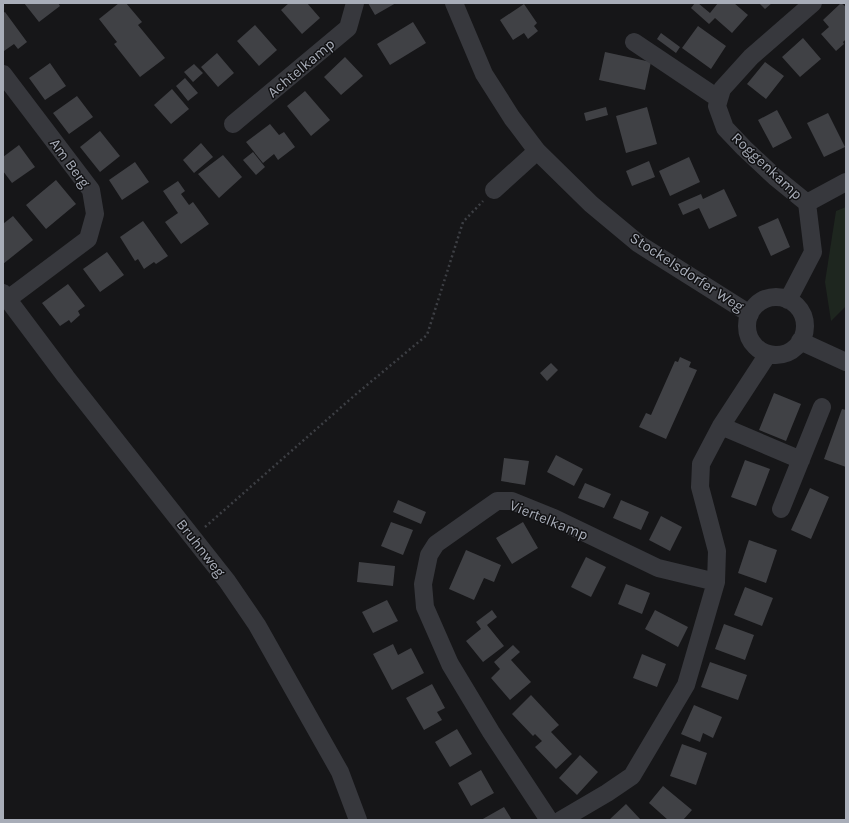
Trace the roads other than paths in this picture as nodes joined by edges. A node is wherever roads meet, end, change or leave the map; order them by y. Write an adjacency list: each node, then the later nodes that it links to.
1 (355, 3): 7 (street, Achtelkamp)
2 (454, 3): 8 (street, Stockelsdorfer Weg)
3 (813, 3): 6 (street)
4 (634, 42): 6 (street)
5 (3, 74): 12 (street, Am Berg)
6 (719, 99): 11 (street, Roggenkamp)
7 (234, 124)
8 (538, 151): 10 (street); 14 (street, Stockelsdorfer Weg)
9 (846, 182): 11 (street, Roggenkamp)
10 (500, 191)
11 (807, 203): 13 (street, Roggenkamp)
12 (5, 296): 23 (street, Bruhnweg)
13 (788, 300): 14 (street, Stockelsdorfer Weg); 15 (street)
14 (750, 314): 16 (street, Stockelsdorfer Weg)
15 (800, 342): 16 (street); 17 (street)
16 (768, 354): 19 (street)
17 (846, 362)
18 (822, 407): 20 (street)
19 (721, 426): 20 (street); 22 (street)
20 (801, 460): 21 (street)
21 (781, 509)
22 (716, 582): 24 (street, Viertelkamp); 25 (street)
23 (358, 820)
24 (549, 820)
25 (561, 820)

